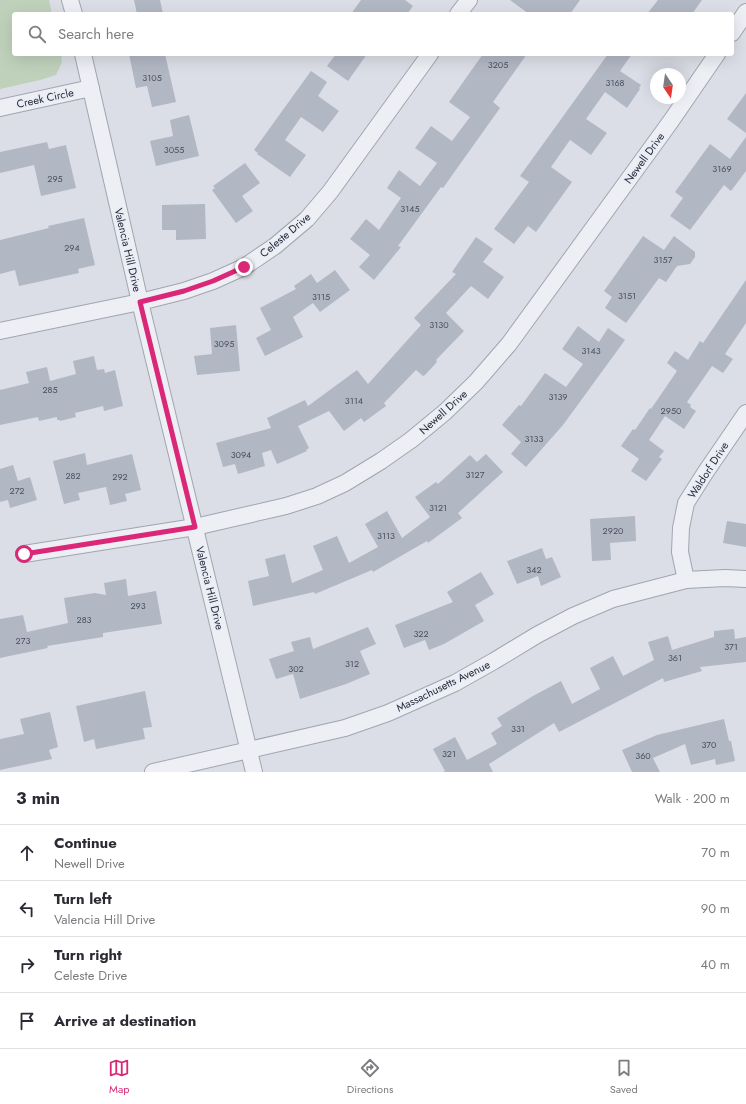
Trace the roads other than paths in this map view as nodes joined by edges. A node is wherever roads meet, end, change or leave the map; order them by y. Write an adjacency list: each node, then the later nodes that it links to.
1 (70, 0): 3 (street)
2 (469, 0): 4 (street)
3 (73, 12)
4 (460, 12)
5 (746, 12): 6 (street)
6 (734, 30)
7 (83, 56): 10 (street, Valencia Hill Drive)
8 (429, 56): 12 (street, Celeste Drive)
9 (716, 56): 15 (street, Newell Drive)
10 (91, 88): 11 (street, Creek Circle); 12 (street, Valencia Hill Drive)
11 (0, 108)
12 (140, 302): 13 (street, Celeste Drive); 15 (street, Valencia Hill Drive)
13 (0, 331)
14 (746, 412): 18 (street, Waldorf Drive)
15 (195, 527): 16 (street, Newell Drive); 19 (street, Valencia Hill Drive)
16 (24, 554)
17 (746, 579): 18 (street, Massachusetts Avenue)
18 (686, 580): 19 (street, Massachusetts Avenue)
19 (250, 751): 20 (street, Massachusetts Avenue); 21 (street, Valencia Hill Drive)
20 (153, 772)
21 (254, 772)

